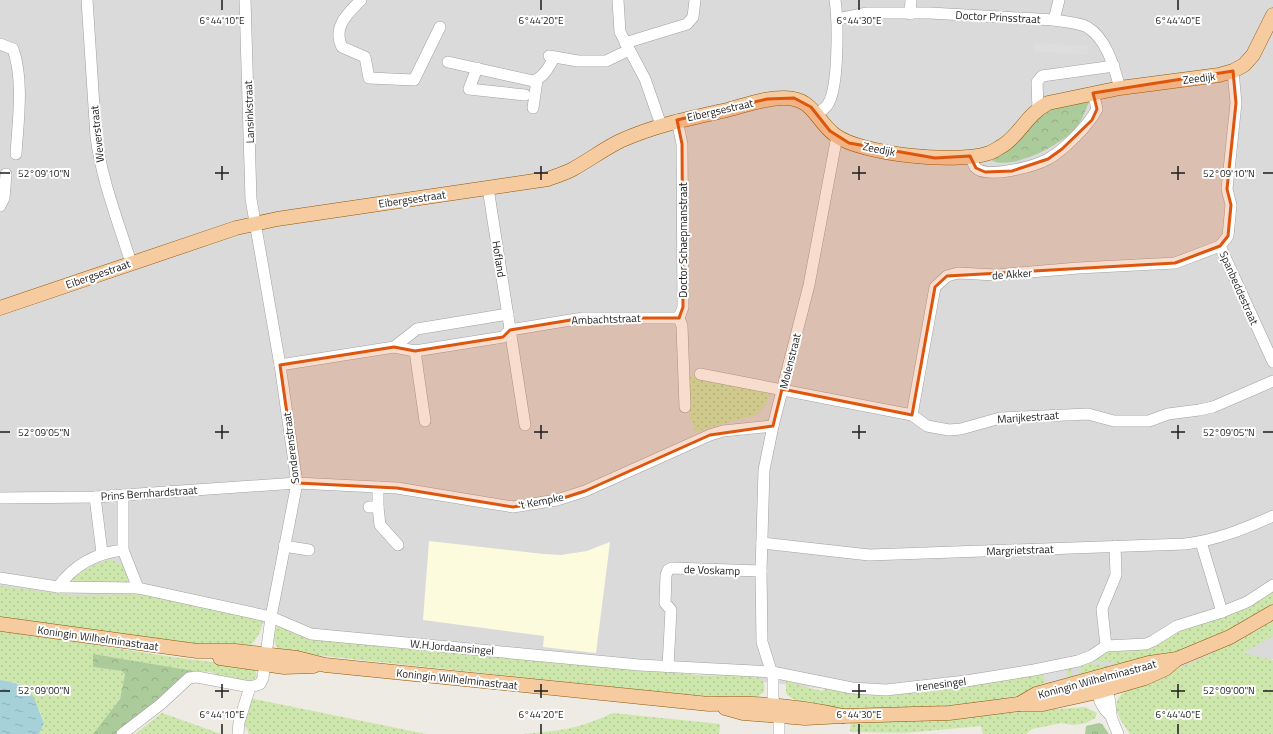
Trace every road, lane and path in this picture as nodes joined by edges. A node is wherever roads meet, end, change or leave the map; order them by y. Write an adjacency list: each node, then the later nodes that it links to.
1 (87, 0): 39 (street, Weverstraat)
2 (245, 0): 37 (street, Lansinkstraat)
3 (361, 0): 13 (street)
4 (618, 0): 15 (street)
5 (695, 0): 15 (street)
6 (835, 0): 11 (street)
7 (910, 0): 9 (street)
8 (1059, 0): 12 (street)
9 (910, 14): 11 (street, Doctor Prinsstraat); 12 (street, Doctor Prinsstraat)
10 (1273, 15): 19 (main road, Zeedijk)
11 (838, 19): 28 (street)
12 (1054, 20): 17 (street, Doctor Prinsstraat)
13 (440, 27)
14 (0, 44): 32 (street)
15 (627, 47): 21 (street); 30 (street)
16 (448, 62): 18 (street)
17 (1114, 66): 22 (street, Doctor Prinsstraat); 27 (street)
18 (476, 68): 20 (street); 23 (street)
19 (1233, 71): 22 (main road, Zeedijk); 38 (street, Spanbeddestraat)
20 (503, 75): 21 (street); 23 (street)
21 (537, 80): 26 (street)
22 (1120, 88): 24 (main road, Zeedijk)
23 (498, 92): 25 (street)
24 (1093, 93): 27 (main road, Zeedijk); 33 (street)
25 (525, 95)
26 (533, 108)
27 (1038, 108): 33 (main road, Zeedijk)
28 (817, 114): 29 (main road, Eibergsestraat); 31 (main road)
29 (677, 120): 30 (main road, Eibergsestraat); 42 (street, Doctor Schaepmanstraat)
30 (662, 125): 35 (main road, Eibergsestraat)
31 (837, 136): 33 (main road, Zeedijk); 50 (street, Molenstraat)
32 (16, 154)
33 (970, 156)
34 (6, 174): 36 (street)
35 (488, 188): 37 (main road, Eibergsestraat); 41 (street, Hofland)
36 (0, 206)
37 (255, 224): 39 (main road, Eibergsestraat); 47 (street, Sonderenstraat)
38 (1220, 246): 46 (street, Spanbeddestraat); 52 (street, de Akker)
39 (131, 263): 40 (main road, Eibergsestraat)
40 (0, 308)
41 (508, 314): 43 (street, Hofland); 44 (street, Ambachtstraat)
42 (679, 318): 43 (street, Ambachtstraat); 51 (street, Doctor Schaepmanstraat)
43 (510, 330): 45 (street, Ambachtstraat); 54 (street)
44 (394, 347): 45 (street, Ambachtstraat); 47 (street, Ambachtstraat)
45 (415, 351): 53 (street)
46 (1273, 362)
47 (280, 365): 56 (street, Sonderenstraat)
48 (700, 374): 50 (street)
49 (1273, 381): 52 (street, Marijkestraat)
50 (782, 389): 52 (street, Marijkestraat); 55 (street, Molenstraat)
51 (685, 408)
52 (912, 415)
53 (425, 421)
54 (525, 425)
55 (773, 426): 57 (street, 't Kempke); 63 (street, Molenstraat)
56 (297, 483): 57 (street, 't Kempke); 58 (street, Prins Bernhardstraat); 65 (street, Sonderenstraat)
57 (378, 486): 64 (street)
58 (123, 494): 59 (street, Prins Bernhardstraat); 67 (street)
59 (95, 497): 60 (street, Prins Bernhardstraat); 69 (street)
60 (0, 498)
61 (1273, 516): 62 (street, Margrietstraat)
62 (1201, 542): 66 (street, Margrietstraat); 75 (street)
63 (762, 543): 66 (street, Margrietstraat); 70 (street, Molenstraat)
64 (398, 545)
65 (284, 546): 68 (street); 77 (street, Sonderenstraat)
66 (1115, 546): 79 (street)
67 (123, 550): 69 (street); 74 (street)
68 (309, 550)
69 (102, 553): 73 (street)
70 (761, 571): 82 (street, de Voskamp); 83 (street, Molenstraat)
71 (0, 578): 73 (street, W.H.Jordaansingel)
72 (1273, 585): 75 (street, Irenesingel)
73 (58, 587): 74 (street, W.H.Jordaansingel)
74 (138, 588): 77 (street, W.H.Jordaansingel)
75 (1222, 612): 79 (street, Irenesingel)
76 (1273, 612): 81 (main road, Koningin Wilhelminastraat)
77 (271, 617): 80 (street, Sonderenstraat); 82 (street, W.H.Jordaansingel)
78 (0, 624): 80 (main road, Koningin Wilhelminastraat)
79 (1106, 646): 83 (street, Irenesingel)
80 (265, 659): 85 (street, Sonderenstraat); 88 (main road, Koningin Wilhelminastraat)
81 (1176, 659): 84 (main road, Koningin Wilhelminastraat); 86 (main road, Koningin Wilhelminastraat)
82 (668, 667): 83 (street, W.H.Jordaansingel)
83 (772, 672): 88 (street, Molenstraat)
84 (1098, 677): 86 (street); 87 (main road, Koningin Wilhelminastraat)
85 (250, 687): 89 (street); 90 (street, Sonderenstraat)
86 (1102, 691): 87 (main road, Koningin Wilhelminastraat); 92 (street)
87 (1018, 704): 88 (main road, Koningin Wilhelminastraat)
88 (776, 710): 91 (street, Molenstraat)
89 (122, 734)
90 (238, 734)
91 (779, 734)
92 (1118, 734)

